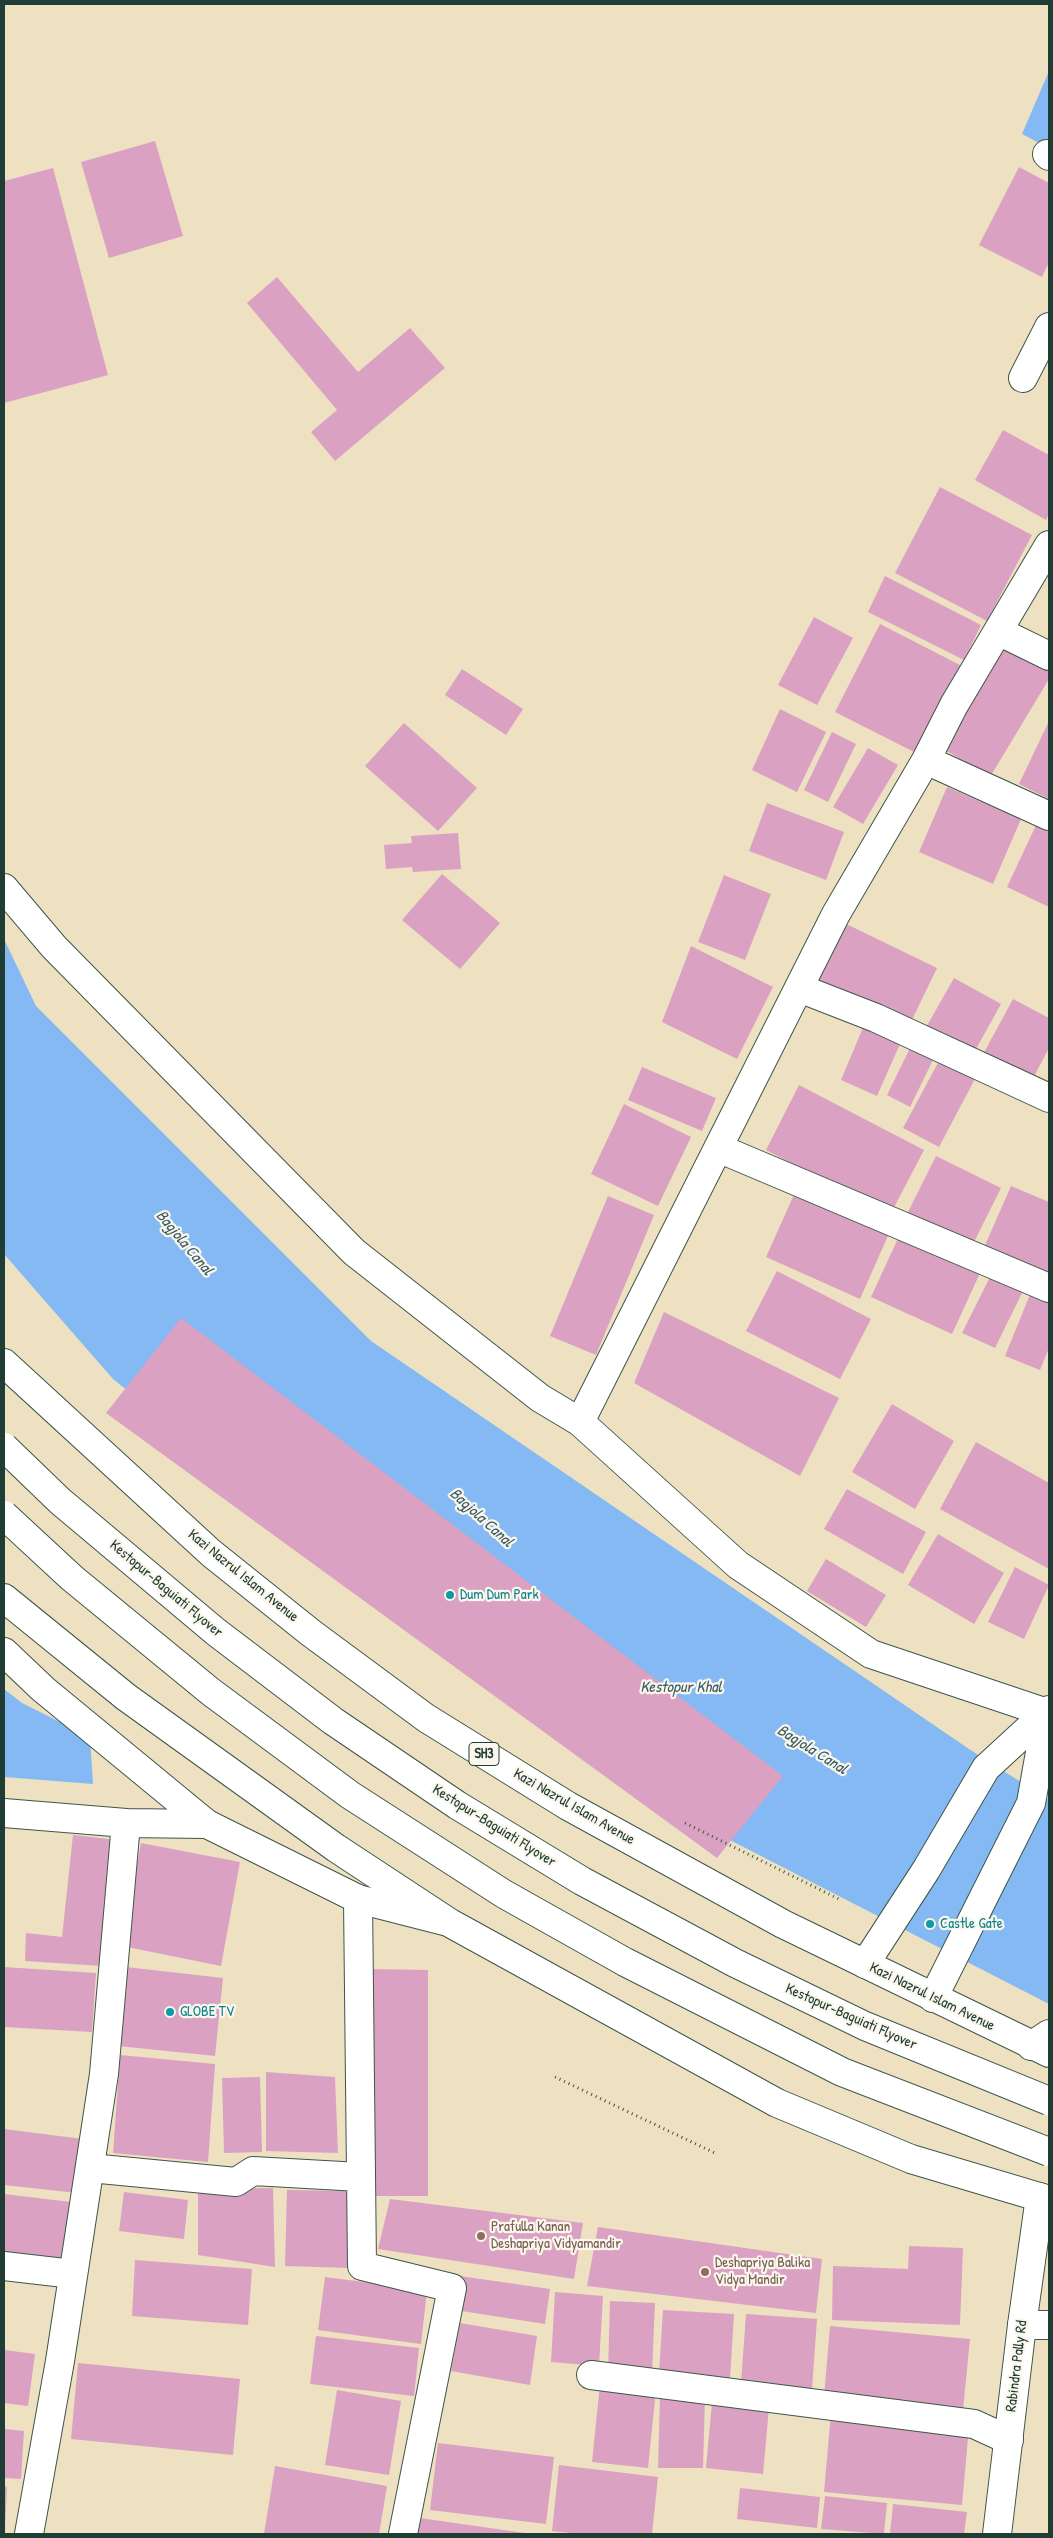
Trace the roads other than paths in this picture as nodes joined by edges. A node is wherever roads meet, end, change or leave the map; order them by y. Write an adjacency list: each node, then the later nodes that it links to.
1 (1049, 327): 2 (street)
2 (1023, 378)
3 (1049, 544): 4 (street)
4 (998, 631): 5 (street); 6 (street)
5 (1049, 656)
6 (926, 760): 7 (street); 9 (street)
7 (1049, 816)
8 (4, 888): 14 (street)
9 (799, 988): 10 (street); 11 (street)
10 (1049, 1098)
11 (718, 1148): 12 (street); 14 (street)
12 (1049, 1288)
13 (4, 1363): 25 (street, Kazi Nazrul Islam Avenue / SH3)
14 (580, 1422): 19 (street)
15 (4, 1447): 28 (street, Kestopur-Baguiati Flyover, bridge)
16 (4, 1515): 29 (street, bridge)
17 (4, 1598): 24 (street)
18 (4, 1652): 22 (street)
19 (1048, 1711): 25 (street); 26 (street)
20 (4, 1813): 21 (street)
21 (126, 1823): 22 (street); 30 (street)
22 (207, 1824): 23 (street)
23 (358, 1899): 24 (street); 31 (street)
24 (450, 1923): 32 (street)
25 (865, 1964): 26 (street, Kazi Nazrul Islam Avenue / SH3)
26 (933, 1998): 27 (street, Kazi Nazrul Islam Avenue / SH3)
27 (1043, 2044)
28 (1049, 2101)
29 (1049, 2152)
30 (90, 2168): 31 (street); 34 (street)
31 (360, 2177): 40 (street)
32 (1045, 2199): 35 (street, Rabindra Pally Rd)
33 (4, 2266): 34 (street)
34 (73, 2274): 39 (street)
35 (1022, 2325): 36 (street); 38 (street, Rabindra Pally Rd)
36 (1049, 2325)
37 (592, 2375): 38 (street)
38 (1009, 2440): 41 (street, Rabindra Pally Rd)
39 (29, 2534)
40 (403, 2534)
41 (997, 2534)

